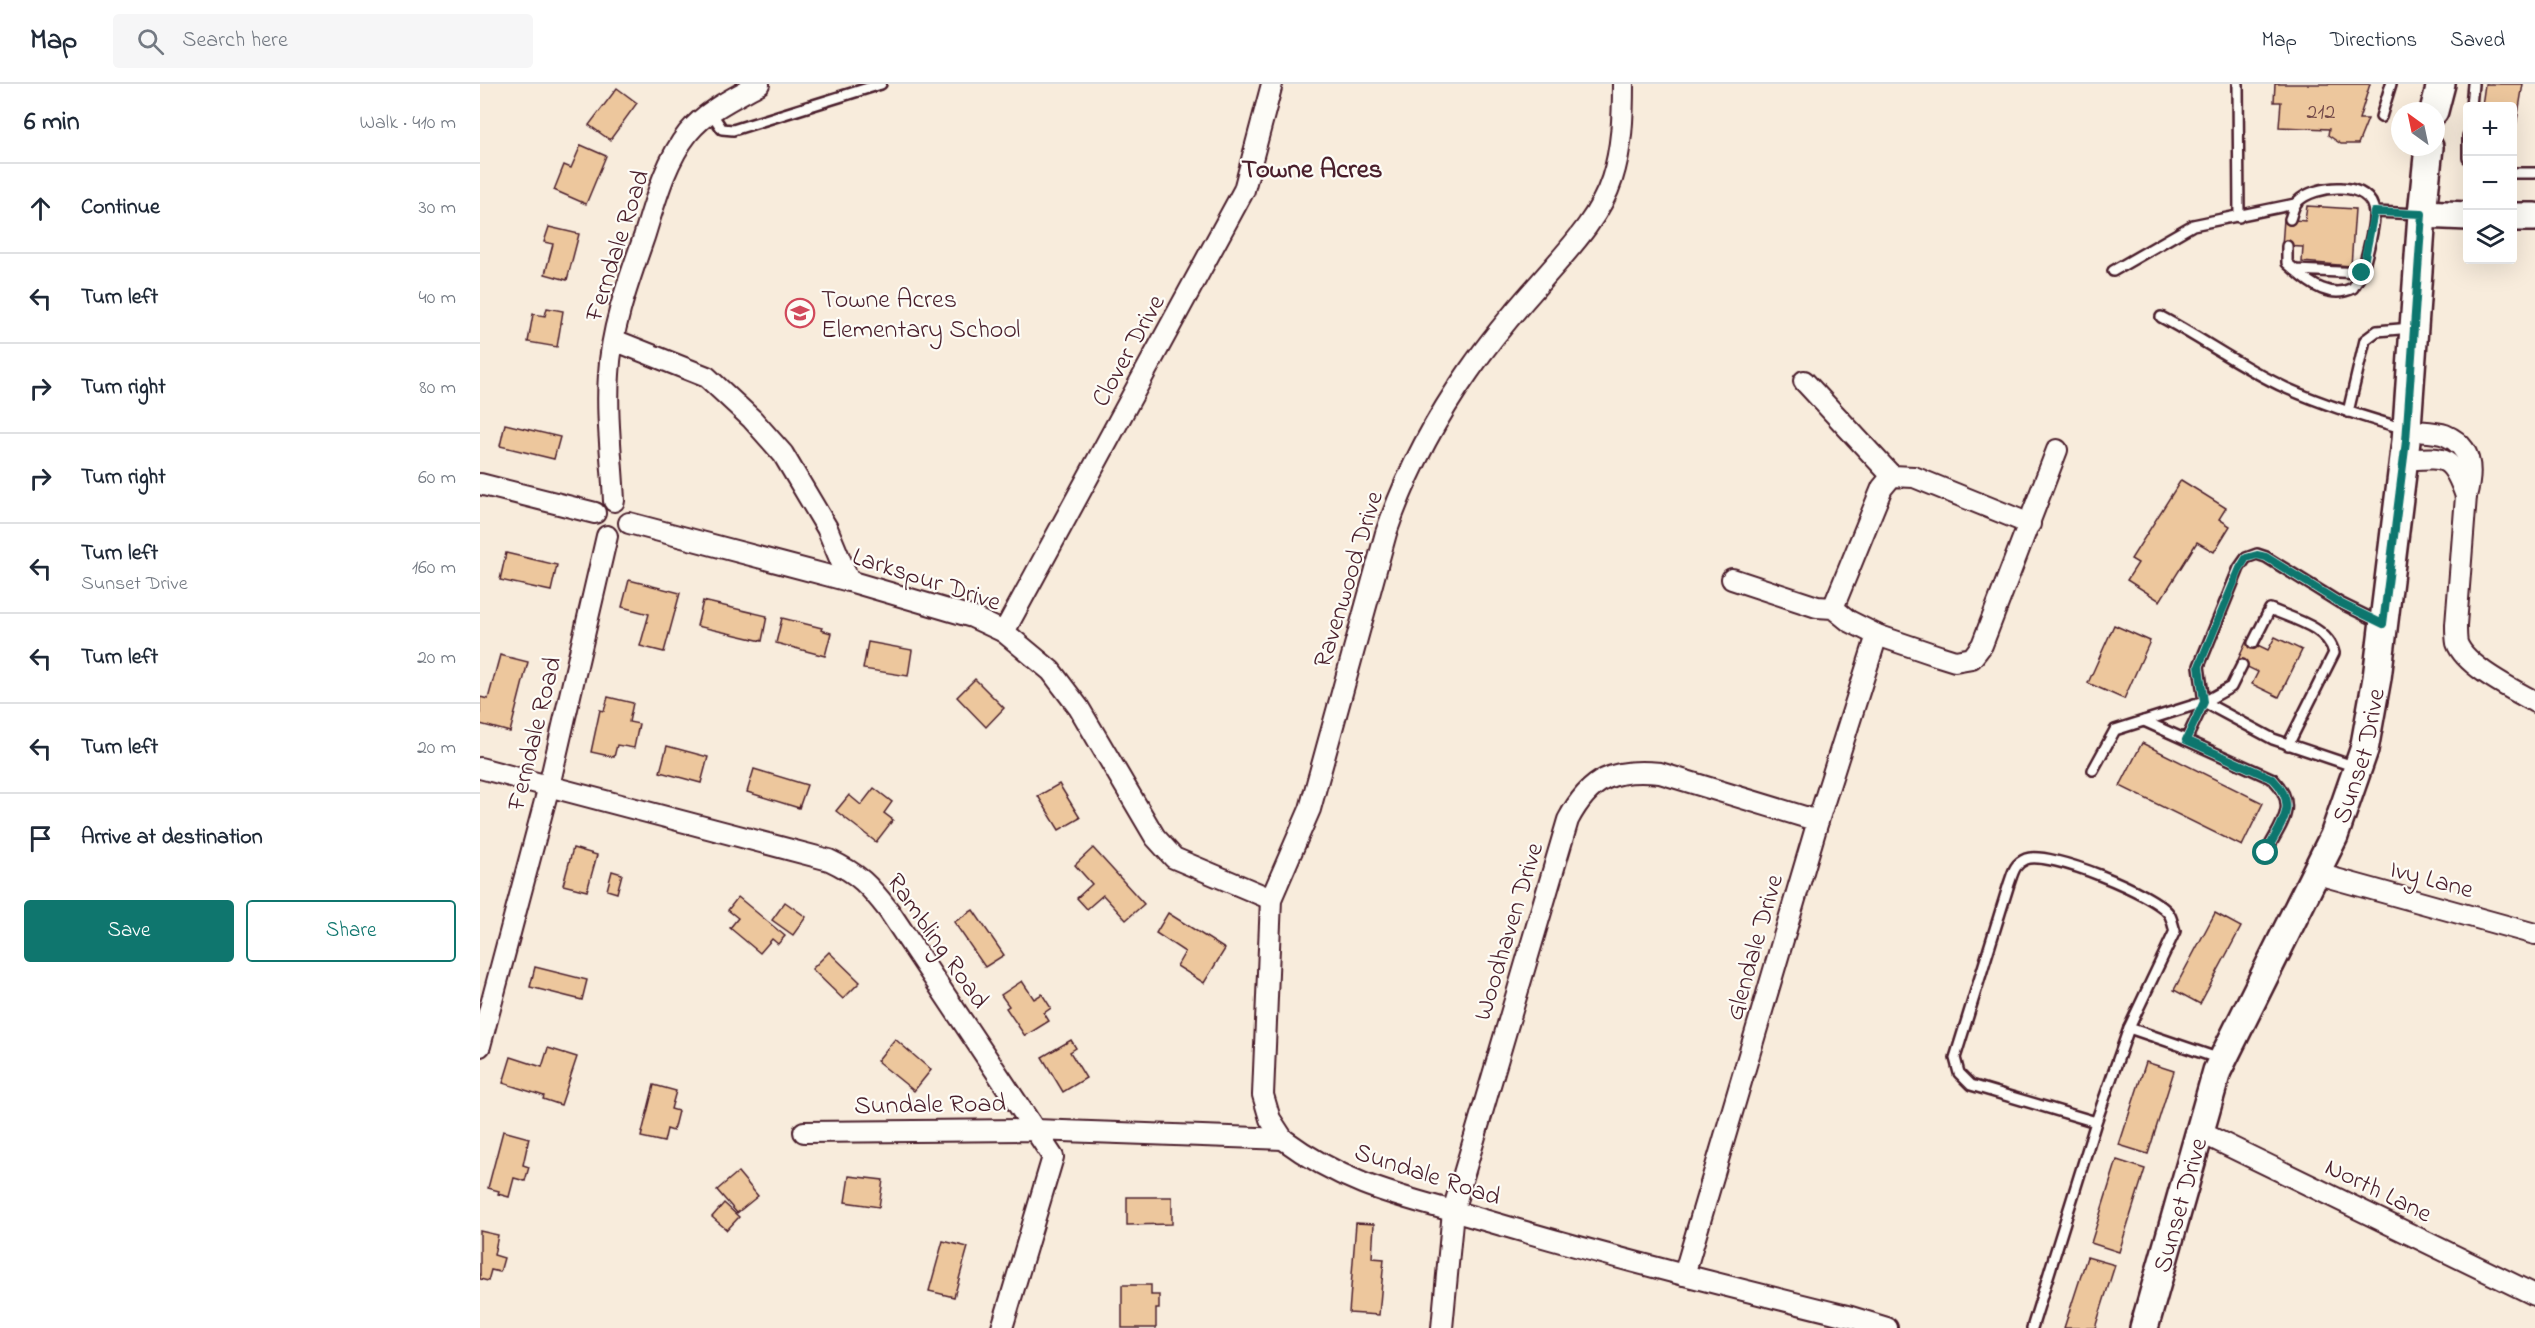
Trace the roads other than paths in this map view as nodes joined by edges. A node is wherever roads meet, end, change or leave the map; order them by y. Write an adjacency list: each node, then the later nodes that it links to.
1 (759, 84): 11 (street, Ferndale Road)
2 (881, 84): 11 (lane)
3 (1272, 84): 48 (street, Clover Drive)
4 (1623, 84): 64 (street, Ravenwood Drive)
5 (2238, 84): 20 (lane)
6 (2391, 84): 12 (lane)
7 (2441, 84): 9 (main road)
8 (2473, 84): 10 (lane)
9 (2436, 102)
10 (2471, 102)
11 (710, 111): 30 (street, Ferndale Road)
12 (2381, 117)
13 (2428, 156): 18 (main road, Sunset Drive)
14 (2517, 173): 15 (lane)
15 (2535, 173)
16 (2295, 204): 17 (lane); 20 (lane); 23 (lane)
17 (2374, 212): 18 (lane); 27 (lane)
18 (2422, 214): 19 (main road); 29 (main road, Sunset Drive)
19 (2463, 216)
20 (2239, 217): 26 (lane)
21 (2517, 217): 22 (main road)
22 (2535, 217)
23 (2290, 219)
24 (2287, 246): 25 (lane)
25 (2295, 270): 27 (lane); 27 (lane)
26 (2113, 271)
27 (2362, 273)
28 (2161, 317): 32 (lane)
29 (2414, 327): 32 (lane); 33 (main road, Sunset Drive)
30 (614, 340): 39 (street, Ferndale Road); 45 (street)
31 (1804, 381): 36 (street)
32 (2348, 412): 33 (lane)
33 (2407, 430): 35 (main road, Sunset Drive); 38 (street)
34 (2057, 450): 42 (street)
35 (2404, 460): 38 (street); 47 (main road, Sunset Drive)
36 (1892, 476): 42 (street); 46 (street)
37 (480, 484): 40 (street)
38 (2466, 496): 53 (street)
39 (614, 501): 40 (street); 41 (street)
40 (595, 513): 43 (street)
41 (629, 523): 43 (street); 45 (street, Larkspur Drive)
42 (2030, 524): 49 (street)
43 (607, 536): 60 (street, Ferndale Road)
44 (1732, 579): 46 (street)
45 (849, 581): 48 (street, Larkspur Drive)
46 (1833, 608): 49 (street)
47 (2383, 624): 52 (lane); 58 (main road, Sunset Drive)
48 (1004, 632): 64 (street, Larkspur Drive)
49 (1876, 635): 61 (street, Glendale Drive)
50 (2253, 643): 56 (lane)
51 (2242, 665): 52 (lane)
52 (2204, 702): 54 (lane); 55 (lane); 56 (lane)
53 (2535, 702)
54 (2144, 721): 55 (lane); 59 (lane)
55 (2186, 740): 62 (lane)
56 (2288, 745): 58 (lane)
57 (480, 768): 60 (street, Rambling Road)
58 (2358, 768): 63 (main road, Sunset Drive)
59 (2093, 770)
60 (549, 786): 67 (street, Ferndale Road); 70 (street, Rambling Road)
61 (1818, 821): 74 (street, Woodhaven Drive); 75 (street, Glendale Drive)
62 (2266, 853)
63 (2314, 873): 65 (street, Ivy Lane); 68 (main road, Sunset Drive)
64 (1271, 898): 73 (street, Ravenwood Drive)
65 (2535, 934)
66 (2129, 1028): 68 (lane); 69 (lane); 69 (lane)
67 (480, 1046)
68 (2222, 1060): 72 (main road, Sunset Drive)
69 (2096, 1122): 81 (lane)
70 (1035, 1130): 71 (street, Sundale Road); 73 (street, Sundale Road); 78 (street, Rambling Road)
71 (804, 1132)
72 (2200, 1132): 76 (street, North Lane); 82 (main road, Sunset Drive)
73 (1283, 1138): 74 (street, Sundale Road)
74 (1452, 1211): 75 (street, Sundale Road); 79 (street, Woodhaven Drive)
75 (1684, 1275): 77 (street, Sundale Road)
76 (2535, 1295)
77 (1849, 1322): 80 (street, Sundale Road)
78 (1002, 1328)
79 (1442, 1328)
80 (1887, 1328)
81 (2032, 1328)
82 (2144, 1328)

